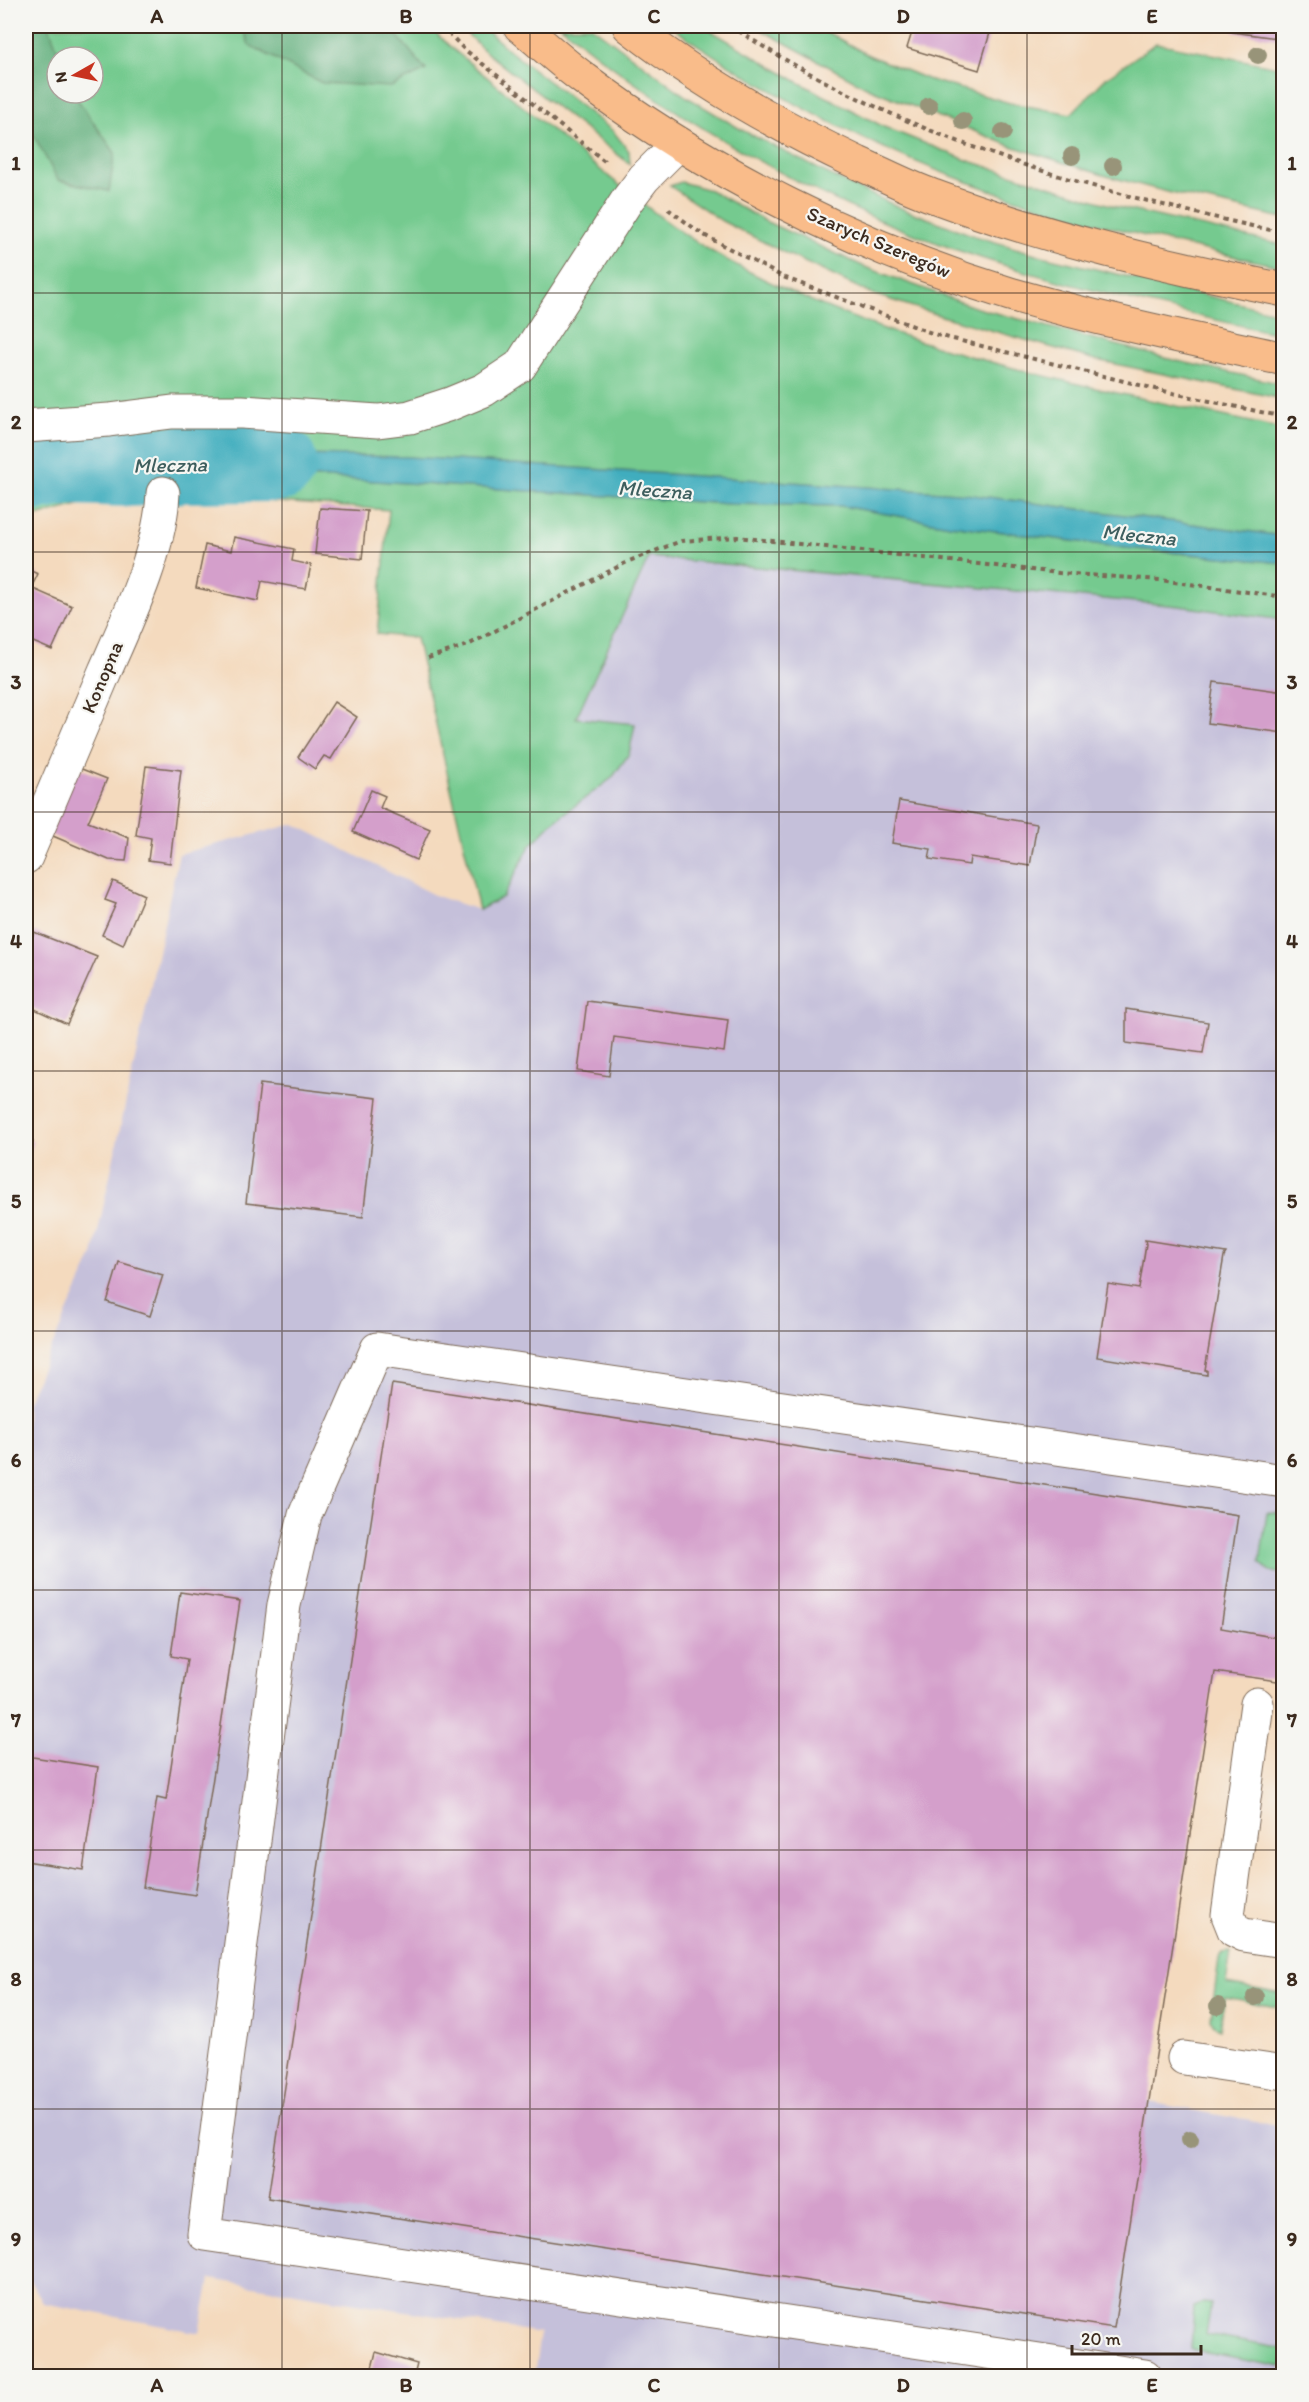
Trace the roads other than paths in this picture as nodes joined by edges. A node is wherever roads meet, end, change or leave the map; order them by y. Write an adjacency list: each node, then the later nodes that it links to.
1 (520, 26): 3 (main road, Szarych Szeregów)
2 (629, 26): 4 (main road)
3 (678, 144): 5 (main road, Szarych Szeregów); 6 (street)
4 (1284, 290)
5 (1284, 359)
6 (26, 426)
7 (163, 493): 8 (street, Konopna)
8 (26, 857)
9 (1284, 1481): 14 (street)
10 (1257, 1704): 11 (street)
11 (1284, 1941)
12 (1184, 2058): 13 (street)
13 (1284, 2073)
14 (1145, 2376)

